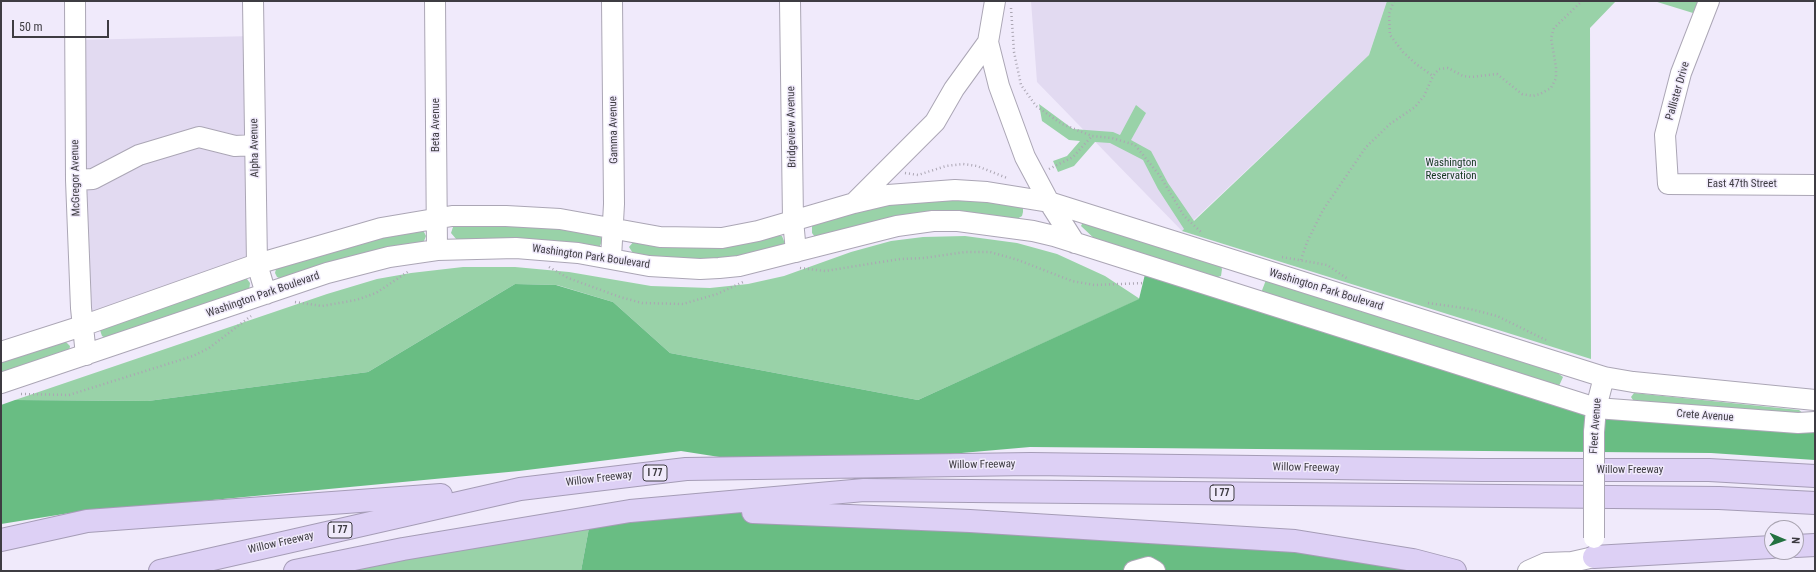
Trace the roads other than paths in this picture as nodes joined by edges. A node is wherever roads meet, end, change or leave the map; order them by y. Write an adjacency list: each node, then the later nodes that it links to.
1 (74, 1): 10 (street, McGregor Avenue)
2 (253, 1): 9 (street, Alpha Avenue)
3 (435, 1): 15 (street, Beta Avenue)
4 (612, 1): 17 (street, Gamma Avenue)
5 (790, 1): 16 (street, Bridgeview Avenue)
6 (1709, 1): 11 (street, Pallister Drive)
7 (1003, 3): 8 (street, Washington Park Boulevard)
8 (988, 42): 13 (street, Washington Park Boulevard); 14 (street, Washington Park Boulevard)
9 (255, 145): 10 (street); 22 (street, Alpha Avenue)
10 (76, 180): 24 (street, McGregor Avenue)
11 (1668, 184): 12 (street, East 47th Street)
12 (1815, 185)
13 (1049, 202): 14 (street, Washington Park Boulevard); 18 (street, Washington Park Boulevard); 27 (street, Washington Park Boulevard)
14 (854, 203): 16 (street, Washington Park Boulevard)
15 (437, 218): 17 (street, Washington Park Boulevard); 19 (street, Beta Avenue); 22 (street, Washington Park Boulevard)
16 (793, 220): 17 (street, Washington Park Boulevard); 21 (street, Bridgeview Avenue)
17 (613, 227): 20 (street, Gamma Avenue)
18 (1075, 243): 21 (street, Washington Park Boulevard); 30 (street, Washington Park Boulevard)
19 (437, 250): 20 (street, Washington Park Boulevard); 23 (street, Washington Park Boulevard)
20 (611, 258): 21 (street, Washington Park Boulevard)
21 (796, 259)
22 (257, 264): 23 (street, Alpha Avenue); 24 (street, Washington Park Boulevard)
23 (266, 294): 26 (street, Washington Park Boulevard)
24 (82, 326): 25 (street, Washington Park Boulevard); 26 (street, McGregor Avenue)
25 (1, 352)
26 (86, 355): 28 (street, Washington Park Boulevard)
27 (1604, 377): 29 (street); 30 (street, Fleet Avenue)
28 (8, 389)
29 (1815, 400)
30 (1596, 408): 31 (street, Crete Avenue); 41 (street, Fleet Avenue, bridge)
31 (1815, 422)
32 (1815, 476): 33 (highway, Willow Freeway / I 77)
33 (520, 489): 36 (highway); 42 (highway, Willow Freeway / I 77)
34 (1815, 503): 35 (highway, I 77)
35 (630, 511): 40 (highway, I 77); 47 (highway)
36 (1, 540)
37 (1815, 545): 38 (highway)
38 (1804, 546)
39 (1764, 547): 41 (highway)
40 (403, 549): 43 (highway, I 77); 44 (highway)
41 (1594, 555): 48 (street)
42 (160, 571)
43 (295, 571)
44 (341, 571)
45 (1134, 571): 46 (street)
46 (1155, 571)
47 (1455, 571)
48 (1528, 571)

